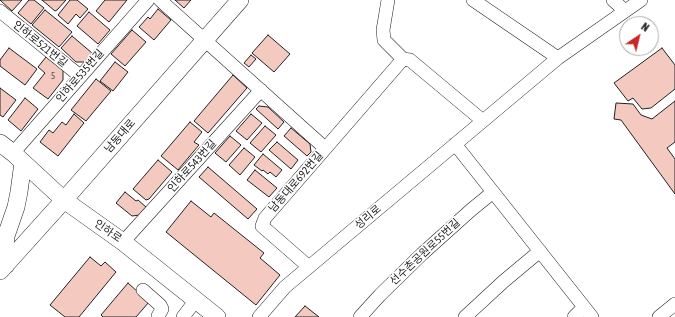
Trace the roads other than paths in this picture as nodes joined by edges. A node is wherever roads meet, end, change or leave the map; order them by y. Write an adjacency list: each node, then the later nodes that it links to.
1 (148, 0): 13 (street, 인하로535번길)
2 (160, 0): 10 (street, 남동대로692번길)
3 (240, 0): 10 (main road, 남동대로)
4 (388, 0): 12 (street)
5 (474, 0): 11 (street)
6 (613, 0): 9 (street)
7 (641, 0): 9 (street, 성리로)
8 (0, 11): 13 (street, 인하로521번길)
9 (625, 11): 11 (street, 성리로)
10 (204, 40): 14 (street, 남동대로692번길); 20 (main road, 남동대로)
11 (558, 58): 15 (street, 성리로)
12 (403, 59): 15 (street); 17 (street, 남동대로692번길)
13 (80, 76): 18 (street, 인하로535번길)
14 (261, 90): 17 (street, 남동대로692번길); 21 (street, 인하로543번길)
15 (483, 121): 16 (street, 성리로)
16 (455, 144): 19 (street); 23 (street, 성리로)
17 (325, 148): 23 (street, 남동대로692번길)
18 (12, 153): 20 (main road, 인하로); 24 (main road)
19 (493, 192): 22 (street); 33 (street, 선수촌공원로55번길)
20 (64, 200): 21 (main road, 인하로); 24 (main road, 남동대로)
21 (123, 242): 26 (main road, 인하로)
22 (540, 251): 28 (street); 34 (street)
23 (309, 267): 32 (street, 성리로)
24 (3, 268)
25 (142, 290): 29 (street)
26 (196, 300): 30 (street); 31 (main road, 인하로)
27 (675, 304): 37 (street)
28 (584, 307): 35 (street); 36 (street)
29 (158, 317)
30 (183, 317)
31 (216, 317)
32 (259, 317)
33 (360, 317)
34 (465, 317)
35 (574, 317)
36 (592, 317)
37 (659, 317)

